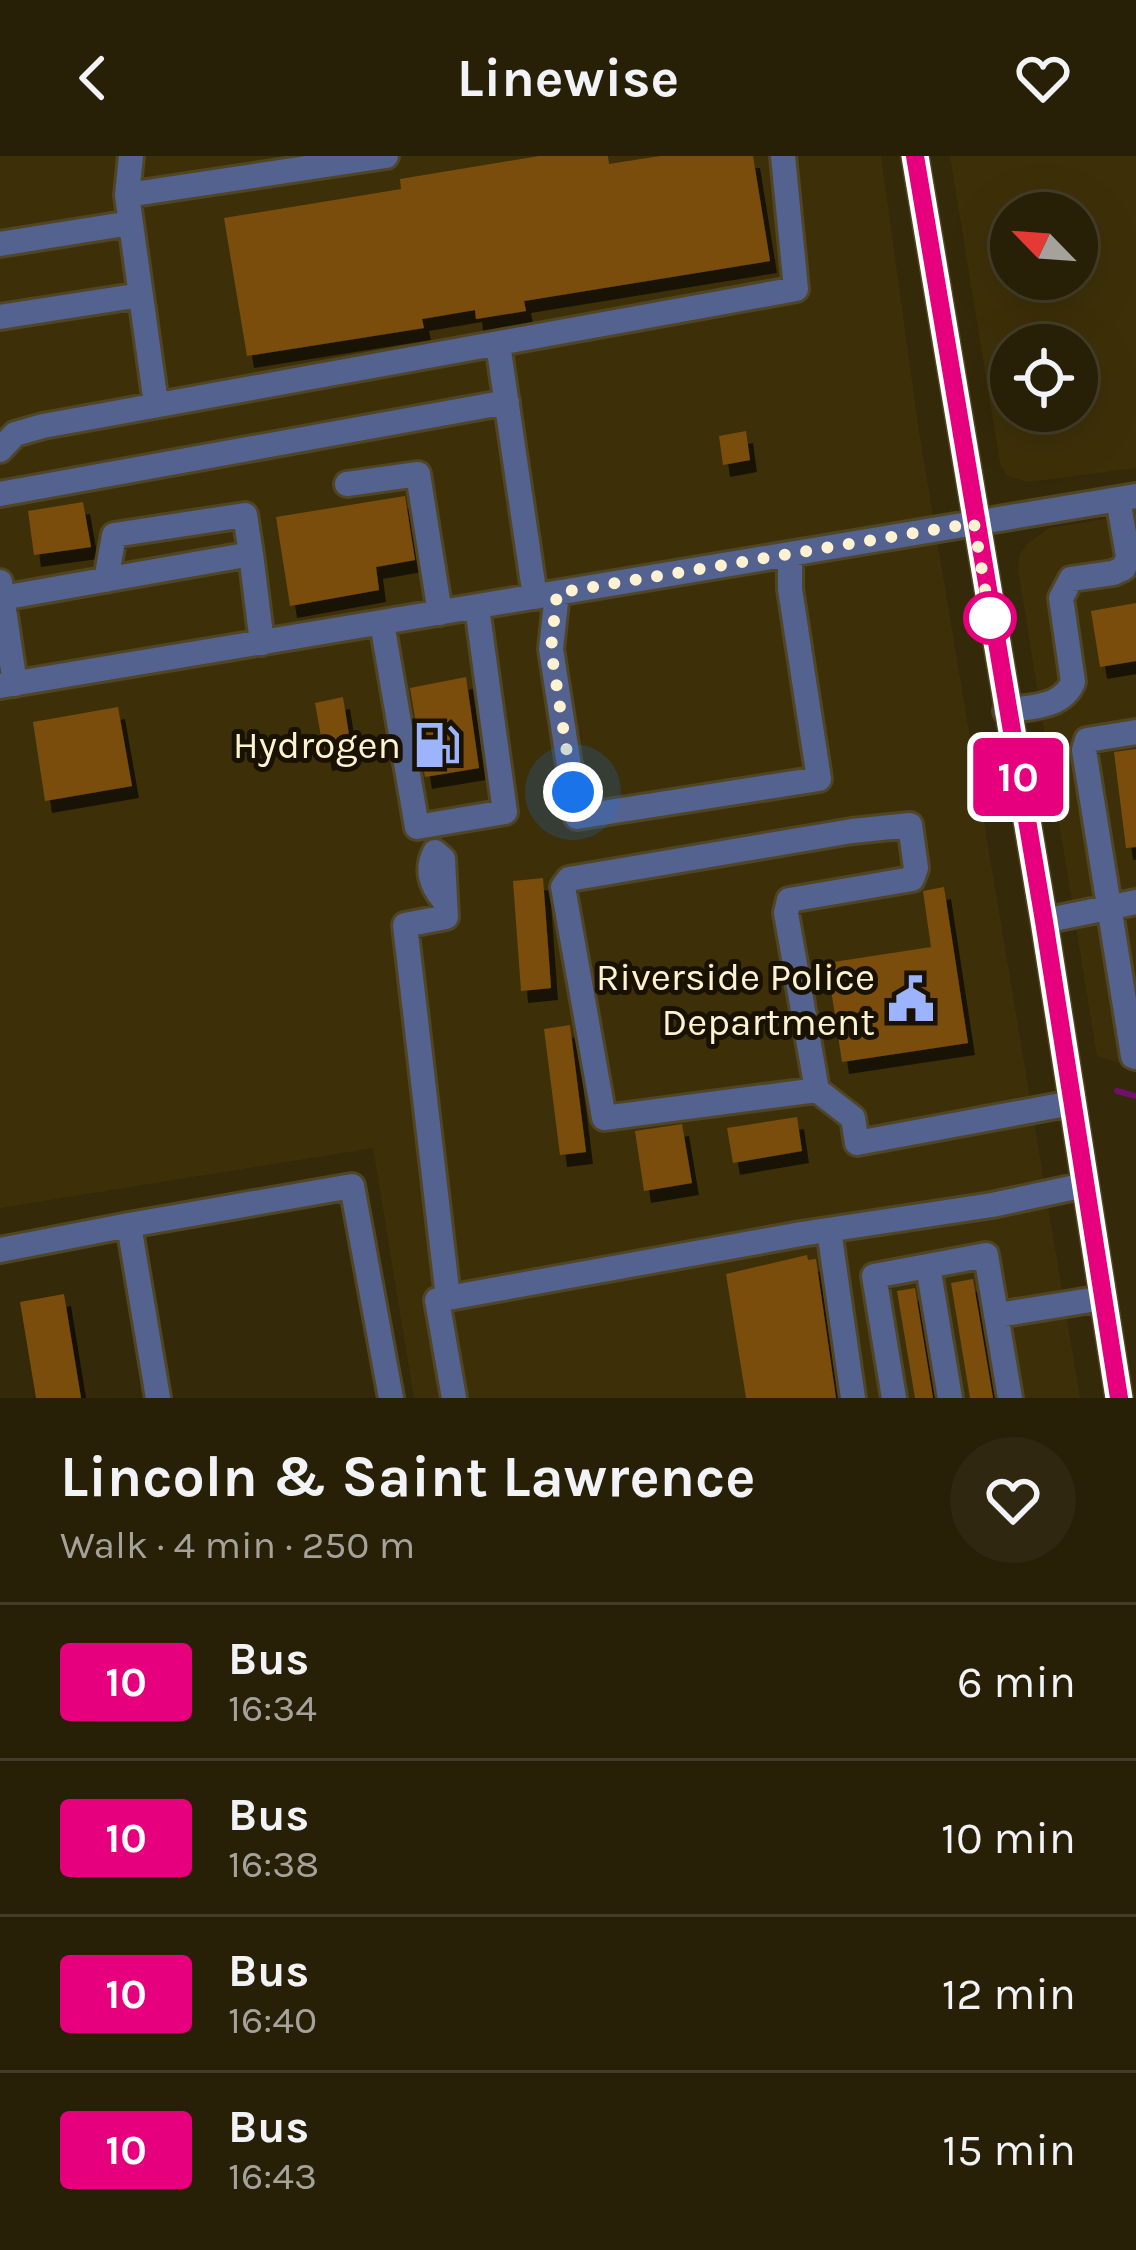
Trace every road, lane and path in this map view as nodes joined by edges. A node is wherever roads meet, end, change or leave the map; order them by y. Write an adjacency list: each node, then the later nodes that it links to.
1 (131, 156): 5 (street)
2 (386, 156): 5 (street)
3 (783, 156): 10 (street)
4 (915, 156): 17 (street)
5 (127, 195): 6 (street)
6 (131, 223): 7 (street); 8 (street)
7 (0, 244)
8 (141, 295): 9 (street); 12 (street)
9 (0, 317)
10 (498, 344): 11 (street); 12 (street)
11 (507, 402): 15 (street); 23 (street)
12 (156, 404): 13 (street)
13 (0, 450)
14 (347, 484): 25 (street)
15 (0, 494)
16 (1127, 498): 17 (street); 20 (street)
17 (974, 523): 19 (street); 29 (street)
18 (250, 554): 21 (street); 21 (street); 27 (street)
19 (790, 555): 23 (street); 23 (street)
20 (1130, 567): 29 (street)
21 (106, 580): 22 (street)
22 (1, 590): 28 (street)
23 (546, 595): 24 (street)
24 (477, 607): 25 (street); 31 (street)
25 (440, 613): 26 (street)
26 (382, 622): 27 (street); 31 (street)
27 (262, 643): 28 (street)
28 (7, 685)
29 (1006, 711): 34 (street)
30 (1136, 732): 33 (street)
31 (431, 824): 43 (street)
32 (1136, 902): 33 (street)
33 (1110, 907): 34 (street); 35 (street)
34 (1044, 921): 37 (street)
35 (1136, 1057)
36 (817, 1090): 36 (street); 37 (street)
37 (1072, 1103): 38 (street)
38 (1085, 1185): 40 (street); 44 (street)
39 (129, 1226): 41 (street); 46 (street); 47 (street)
40 (829, 1230): 43 (street); 49 (street)
41 (0, 1250)
42 (928, 1266): 45 (street); 50 (street); 51 (street)
43 (448, 1298): 48 (street)
44 (1102, 1298): 45 (street); 53 (street)
45 (998, 1315): 52 (street)
46 (158, 1398)
47 (391, 1398)
48 (454, 1398)
49 (854, 1398)
50 (894, 1398)
51 (950, 1398)
52 (1010, 1398)
53 (1119, 1398)

